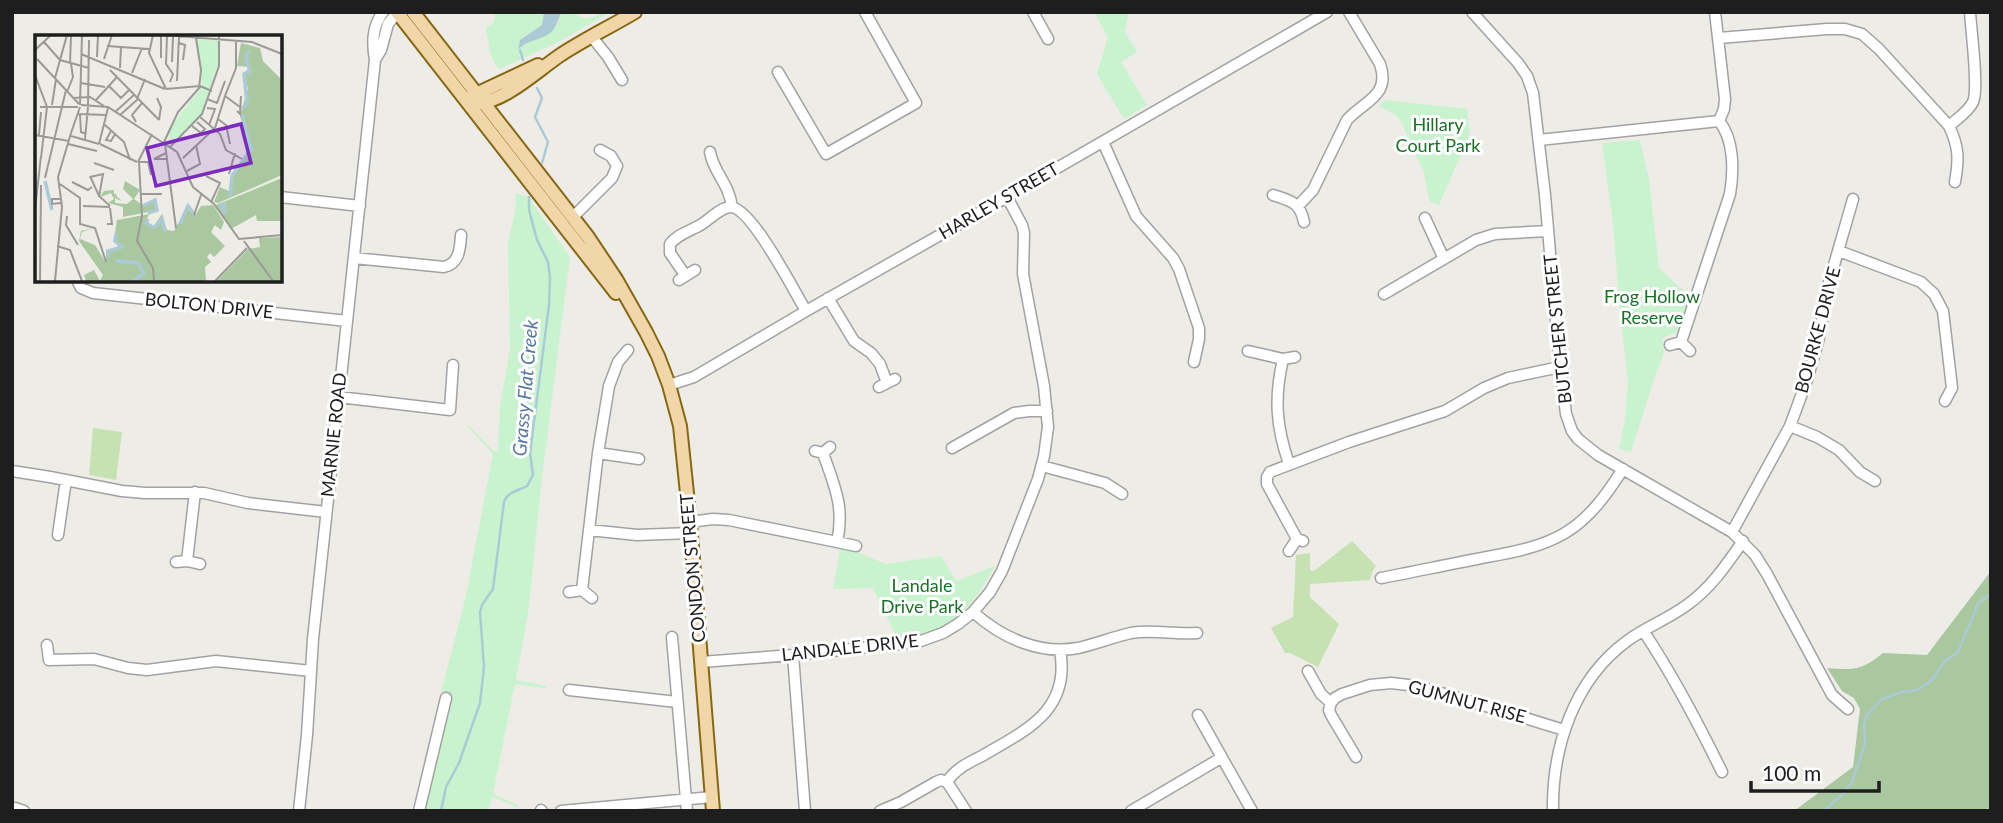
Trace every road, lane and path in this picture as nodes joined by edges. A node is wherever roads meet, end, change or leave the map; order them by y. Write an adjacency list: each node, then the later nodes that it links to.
1 (383, 12): 15 (street, MARNIE ROAD)
2 (397, 12): 15 (street, MARNIE ROAD); 18 (main road, CONDON STREET)
3 (414, 12): 18 (main road, CONDON STREET)
4 (635, 12): 12 (main road)
5 (865, 12): 16 (street)
6 (1033, 12): 14 (street)
7 (1327, 12): 22 (street, HARLEY STREET)
8 (1349, 12): 30 (street)
9 (1472, 12): 21 (street, BUTCHER STREET)
10 (1715, 12): 13 (street)
11 (1970, 12): 20 (street)
12 (592, 37): 17 (street); 18 (main road)
13 (1719, 38): 19 (street); 20 (street)
14 (1048, 39)
15 (375, 60): 31 (street, MARNIE ROAD)
16 (778, 72)
17 (622, 80)
18 (476, 98): 33 (main road, CONDON STREET); 47 (main road, CONDON STREET)
19 (1719, 121): 21 (street); 48 (street)
20 (1949, 125): 25 (street)
21 (1539, 140): 36 (street, BUTCHER STREET)
22 (1103, 142): 28 (street, HARLEY STREET); 55 (street)
23 (600, 150): 33 (street)
24 (710, 152): 32 (street)
25 (1955, 182)
26 (1273, 195): 30 (street)
27 (282, 197): 31 (street)
28 (1007, 197): 44 (street, HARLEY STREET); 62 (street, LANDALE DRIVE)
29 (1853, 199): 38 (street, BOURKE DRIVE)
30 (1298, 205): 35 (street)
31 (360, 206): 39 (street, MARNIE ROAD)
32 (732, 207): 41 (street); 45 (street)
33 (573, 217): 47 (main road, CONDON STREET)
34 (1425, 218): 40 (street)
35 (1304, 222)
36 (1548, 231): 40 (street); 57 (street, BUTCHER STREET)
37 (461, 235): 39 (street)
38 (1839, 251): 61 (street); 63 (street, BOURKE DRIVE)
39 (354, 258): 46 (street, MARNIE ROAD)
40 (1444, 259): 43 (street)
41 (695, 270)
42 (78, 282): 46 (street, BOLTON DRIVE)
43 (1384, 294)
44 (828, 298): 45 (street, HARLEY STREET); 58 (street)
45 (806, 310): 59 (street, HARLEY STREET)
46 (347, 321): 60 (street, MARNIE ROAD)
47 (646, 332): 59 (main road, CONDON STREET)
48 (1681, 342): 49 (street); 52 (street)
49 (1670, 345)
50 (628, 350): 66 (street)
51 (1248, 351): 54 (street)
52 (1690, 351)
53 (1295, 357): 54 (street)
54 (1283, 359): 68 (street)
55 (1194, 362)
56 (453, 365): 60 (street)
57 (1560, 367): 68 (street); 70 (street, BUTCHER STREET)
58 (887, 383)
59 (669, 385): 77 (main road, CONDON STREET)
60 (339, 397): 76 (street, MARNIE ROAD)
61 (1945, 401)
62 (1047, 411): 64 (street); 69 (street, LANDALE DRIVE)
63 (1790, 426): 73 (street); 79 (street, BOURKE DRIVE)
64 (952, 448)
65 (823, 450): 82 (street)
66 (598, 453): 67 (street); 78 (street)
67 (640, 459)
68 (1289, 464): 84 (street)
69 (1042, 466): 75 (street); 90 (street, LANDALE DRIVE)
70 (1623, 470): 79 (street, BUTCHER STREET); 86 (street)
71 (12, 471): 72 (street)
72 (65, 480): 74 (street); 80 (street)
73 (1875, 481)
74 (195, 492): 76 (street); 85 (street)
75 (1122, 494)
76 (326, 512): 98 (street, MARNIE ROAD)
77 (691, 527): 78 (street); 82 (street); 97 (main road, CONDON STREET)
78 (589, 530): 87 (street)
79 (1732, 532): 81 (street, BUTCHER STREET)
80 (58, 534)
81 (1742, 541): 91 (street); 104 (street, BUTCHER STREET)
82 (837, 542): 83 (street)
83 (856, 546)
84 (1289, 551)
85 (200, 564)
86 (1381, 578)
87 (582, 590): 88 (street); 89 (street)
88 (569, 592)
89 (592, 598)
90 (974, 612): 95 (street); 96 (street, LANDALE DRIVE)
91 (1644, 632): 106 (street); 109 (street)
92 (1197, 633): 95 (street)
93 (672, 637): 102 (street, CONDON STREET)
94 (47, 645): 98 (street)
95 (1060, 650): 110 (street)
96 (793, 655): 97 (street, LANDALE DRIVE); 117 (street)
97 (701, 662): 111 (main road, CONDON STREET)
98 (311, 671): 114 (street, MARNIE ROAD)
99 (1308, 671): 103 (street)
100 (569, 690): 102 (street)
101 (446, 698): 115 (street)
102 (677, 702): 112 (street, CONDON STREET)
103 (1331, 703): 106 (street, GUMNUT RISE); 107 (street)
104 (1848, 709)
105 (1198, 715): 108 (street)
106 (1564, 730): 121 (street)
107 (1356, 757)
108 (1221, 758): 113 (street); 120 (street)
109 (1722, 772)
110 (947, 782): 118 (street); 119 (street)
111 (713, 804): 112 (street)
112 (687, 806): 116 (street)
113 (1138, 809)
114 (299, 811)
115 (419, 811)
116 (561, 811)
117 (805, 811)
118 (880, 811)
119 (966, 811)
120 (1252, 811)
121 (1553, 811)

